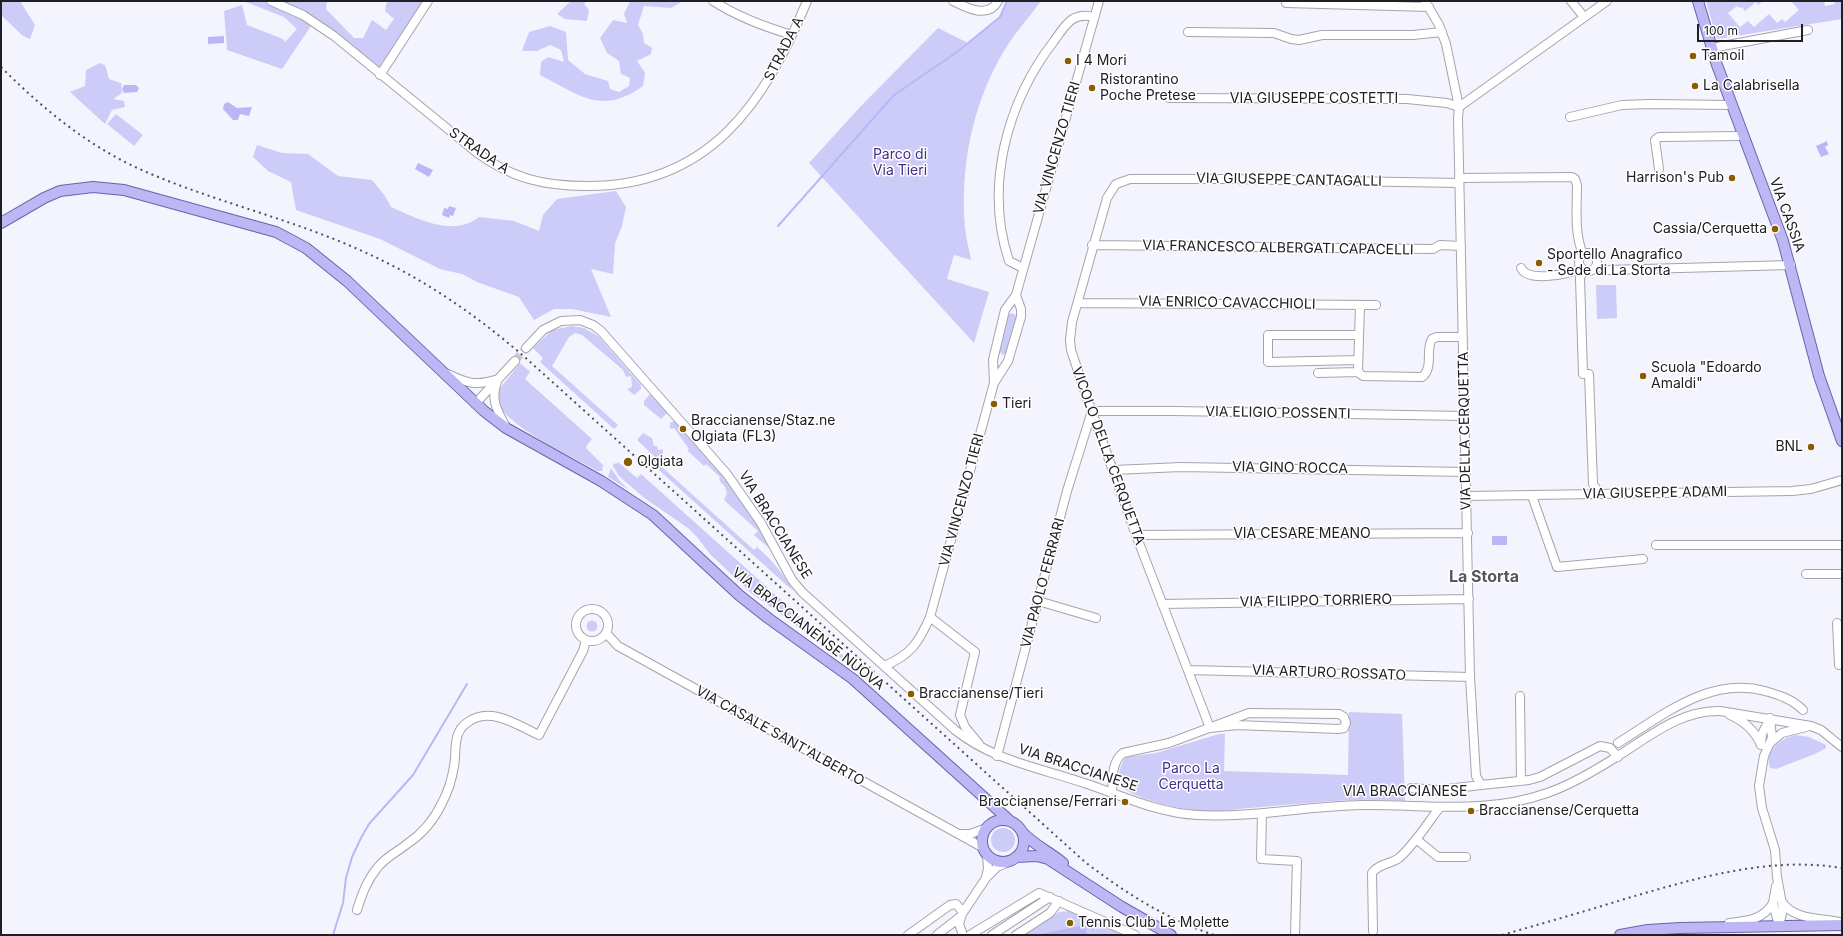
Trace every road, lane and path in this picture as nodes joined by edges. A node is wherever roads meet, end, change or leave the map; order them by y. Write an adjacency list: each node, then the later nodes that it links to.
1 (271, 1): 20 (street, STRADA A)
2 (428, 1): 20 (street)
3 (714, 1): 18 (street)
4 (807, 1): 18 (street, STRADA A)
5 (953, 1): 6 (street)
6 (998, 1)
7 (1098, 1): 13 (street, VIA VINCENZO TIERI)
8 (1571, 1): 14 (street)
9 (1607, 1): 14 (street)
10 (1698, 1): 19 (main road, VIA CASSIA)
11 (1286, 3): 12 (street)
12 (1427, 4): 17 (street, VIA DELLA CERQUETTA)
13 (1094, 17): 35 (street, VIA VINCENZO TIERI); 35 (street)
14 (1584, 17): 23 (street)
15 (1808, 30): 19 (street)
16 (1188, 32): 17 (street)
17 (1442, 32): 23 (street, VIA DELLA CERQUETTA)
18 (792, 36): 20 (street, STRADA A)
19 (1712, 48): 22 (main road, VIA CASSIA)
20 (380, 75)
21 (1169, 98): 23 (street, VIA GIUSEPPE COSTETTI)
22 (1731, 105): 24 (street); 25 (main road, VIA CASSIA)
23 (1459, 106): 27 (street, VIA DELLA CERQUETTA)
24 (1570, 118)
25 (1742, 136): 26 (street); 33 (main road, VIA CASSIA)
26 (1659, 169)
27 (1459, 180): 28 (street, VIA GIUSEPPE CANTAGALLI); 31 (street, VIA DELLA CERQUETTA); 32 (street, VIA GIUSEPPE CANTAGALLI)
28 (1120, 181): 30 (street, VICOLO DELLA CERQUETTA)
29 (1, 223): 51 (main road)
30 (1092, 246): 31 (street, VIA FRANCESCO ALBERGATI CAPACELLI); 39 (street, VICOLO DELLA CERQUETTA)
31 (1461, 246): 45 (street, VIA DELLA CERQUETTA)
32 (1583, 254): 34 (street); 37 (street)
33 (1791, 265): 34 (street); 60 (main road, VIA CASSIA)
34 (1596, 266): 37 (street)
35 (1023, 268): 38 (street, VIA VINCENZO TIERI)
36 (1520, 268): 37 (street)
37 (1583, 269): 64 (street)
38 (1016, 295): 42 (street, VIA VINCENZO TIERI); 43 (street, VIA VINCENZO TIERI)
39 (1078, 303): 40 (street, VIA ENRICO CAVACCHIOLI); 57 (street, VICOLO DELLA CERQUETTA)
40 (1360, 305): 41 (street, VIA ENRICO CAVACCHIOLI); 44 (street)
41 (1376, 305)
42 (1005, 310): 43 (street); 47 (street, VIA VINCENZO TIERI)
43 (1021, 317): 48 (street, VIA VINCENZO TIERI)
44 (1359, 335): 49 (street); 49 (street)
45 (1463, 337): 52 (street); 58 (street, VIA DELLA CERQUETTA)
46 (526, 348): 83 (street, VIA BRACCIANESE)
47 (994, 353): 48 (street); 55 (street, VIA VINCENZO TIERI)
48 (1008, 360): 55 (street, VIA VINCENZO TIERI)
49 (1358, 360): 52 (street)
50 (515, 361): 54 (street)
51 (442, 372): 54 (street); 56 (main road)
52 (1358, 372): 53 (street)
53 (1318, 373)
54 (498, 379): 56 (street); 59 (street)
55 (994, 383): 77 (street, VIA VINCENZO TIERI)
56 (475, 404): 59 (main road)
57 (1092, 411): 58 (street, VIA ELIGIO POSSENTI); 61 (street, VICOLO DELLA CERQUETTA); 75 (street, VIA PAOLO FERRARI)
58 (1465, 416): 62 (street, VIA DELLA CERQUETTA)
59 (506, 428): 104 (main road, VIA BRACCIANENSE NUOVA)
60 (1842, 439)
61 (1114, 470): 62 (street, VIA GINO ROCCA); 68 (street, VICOLO DELLA CERQUETTA)
62 (1466, 472): 65 (street, VIA DELLA CERQUETTA)
63 (1842, 480): 64 (street, VIA GIUSEPPE ADAMI)
64 (1600, 494): 66 (street, VIA GIUSEPPE ADAMI)
65 (1467, 496): 66 (street, VIA GIUSEPPE ADAMI); 67 (street, VIA DELLA CERQUETTA)
66 (1532, 496): 71 (street)
67 (1468, 532): 68 (street, VIA CESARE MEANO); 74 (street, VIA DELLA CERQUETTA)
68 (1136, 535): 76 (street, VICOLO DELLA CERQUETTA)
69 (1656, 545): 70 (street)
70 (1842, 545)
71 (1643, 559)
72 (1806, 574): 73 (street)
73 (1842, 574)
74 (1469, 599): 76 (street, VIA FILIPPO TORRIERO); 85 (street, VIA DELLA CERQUETTA)
75 (1038, 601): 78 (street); 98 (street, VIA PAOLO FERRARI)
76 (1162, 604): 84 (street, VICOLO DELLA CERQUETTA)
77 (930, 617): 83 (street, VIA VINCENZO TIERI); 96 (street)
78 (1096, 618)
79 (1837, 623): 82 (street)
80 (606, 634): 81 (street); 81 (street); 110 (street, VIA CASALE SANT'ALBERTO)
81 (586, 640): 125 (street)
82 (1839, 665)
83 (884, 666): 96 (street, VIA BRACCIANESE)
84 (1188, 670): 85 (street, VIA ARTURO ROSSATO); 91 (street, VICOLO DELLA CERQUETTA)
85 (1470, 677): 101 (street, VIA DELLA CERQUETTA)
86 (1520, 696): 100 (street)
87 (1803, 710): 92 (street)
88 (1720, 711): 89 (street, VIA BRACCIANESE); 93 (street); 97 (street, VIA BRACCIANESE)
89 (1770, 718): 90 (street, VIA BRACCIANESE); 93 (street)
90 (1811, 726): 93 (street); 94 (street, VIA BRACCIANESE)
91 (1210, 728): 91 (street); 103 (street)
92 (1618, 743): 95 (street); 97 (street)
93 (1766, 744): 115 (street)
94 (1842, 747)
95 (1610, 748): 99 (street); 100 (street)
96 (984, 750): 98 (street, VIA BRACCIANESE)
97 (1625, 752): 99 (street, VIA BRACCIANESE)
98 (997, 756): 103 (street, VIA BRACCIANESE)
99 (1618, 757): 105 (street, VIA BRACCIANESE)
100 (1522, 781): 101 (street)
101 (1481, 785): 102 (street)
102 (1411, 788)
103 (1112, 793): 106 (street, VIA BRACCIANESE)
104 (984, 798): 107 (main road, VIA BRACCIANENSE NUOVA); 108 (main road)
105 (1440, 807): 106 (street, VIA BRACCIANESE); 111 (street)
106 (1262, 813): 141 (street)
107 (1009, 820): 108 (main road); 109 (main road)
108 (986, 828): 110 (street); 112 (main road)
109 (1022, 832): 114 (main road); 117 (main road)
110 (957, 833): 112 (street, VIA CASALE SANT'ALBERTO)
111 (1416, 839): 113 (street); 132 (street)
112 (984, 851): 114 (main road); 116 (street)
113 (1466, 857)
114 (1012, 859): 116 (street); 117 (main road)
115 (1777, 877): 121 (street); 122 (street)
116 (986, 878): 127 (street)
117 (1096, 889): 140 (main road)
118 (1050, 898): 119 (street); 120 (street); 124 (street)
119 (1028, 899): 124 (street); 136 (street)
120 (1059, 901): 123 (street); 126 (street)
121 (1782, 902): 129 (street); 130 (street)
122 (1773, 903): 130 (street); 131 (street)
123 (1072, 907): 126 (street); 139 (street)
124 (1034, 908): 128 (street); 137 (street)
125 (357, 910)
126 (1050, 913): 128 (street)
127 (962, 914): 133 (street); 134 (street); 135 (street)
128 (1042, 919): 138 (street)
129 (1842, 924): 130 (main road)
130 (1779, 926): 131 (main road)
131 (1703, 928): 142 (main road)
132 (1373, 931)
133 (908, 935)
134 (937, 935)
135 (963, 935)
136 (970, 935)
137 (992, 935)
138 (1016, 935)
139 (1135, 935)
140 (1171, 935)
141 (1295, 935)
142 (1620, 935)

